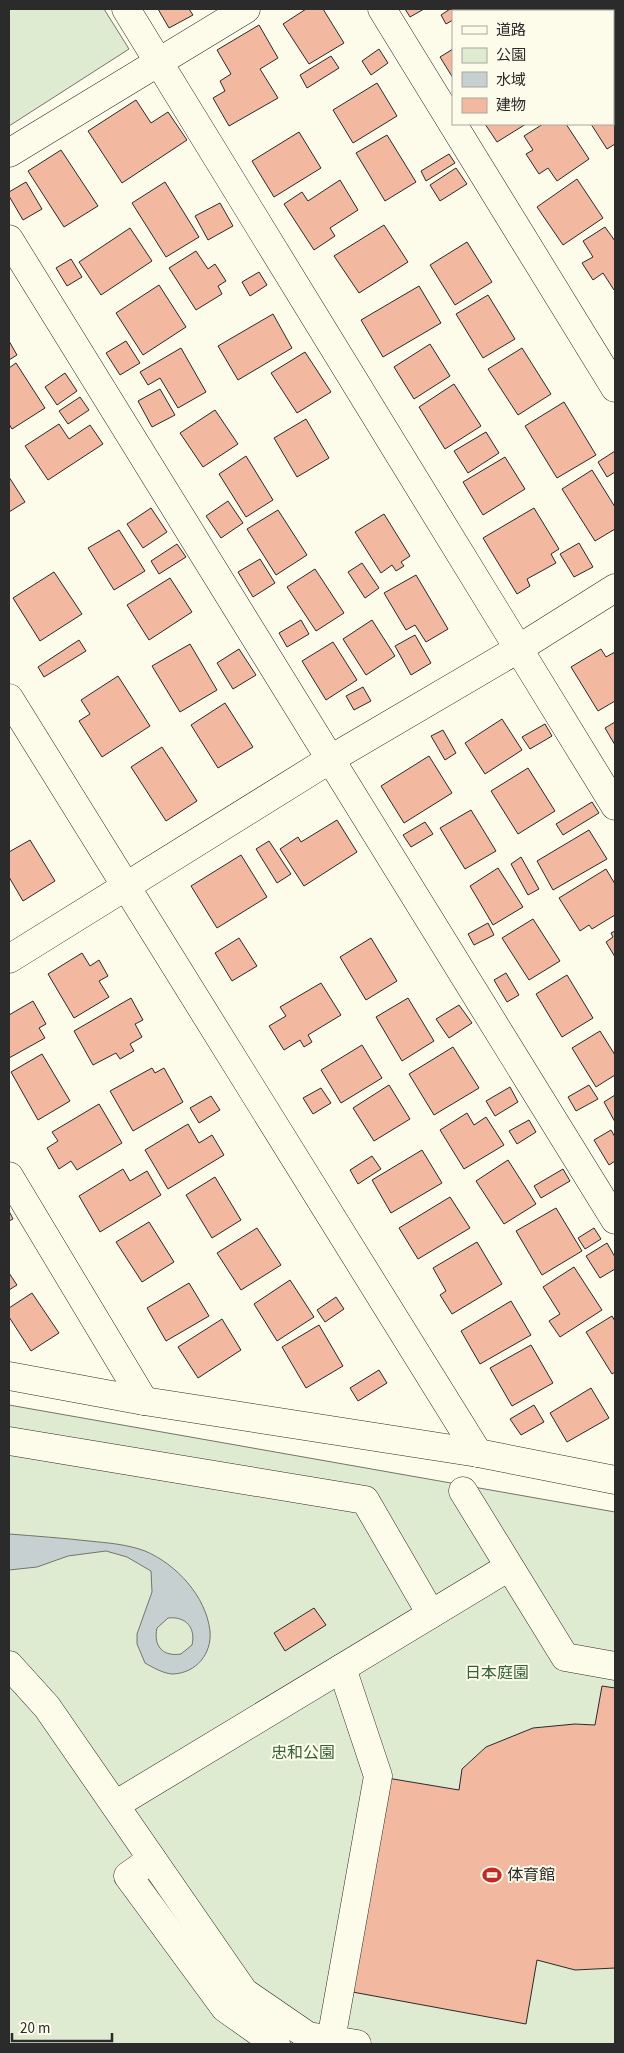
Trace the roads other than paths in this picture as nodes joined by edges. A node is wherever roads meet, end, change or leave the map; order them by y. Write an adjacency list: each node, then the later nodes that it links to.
1 (126, 9): 4 (street)
2 (246, 9): 4 (street)
3 (382, 9): 5 (street)
4 (159, 62): 7 (street); 11 (street)
5 (452, 123)
6 (453, 125): 9 (street)
7 (9, 153)
8 (9, 238): 13 (street)
9 (615, 388)
10 (615, 588): 11 (street)
11 (518, 649): 13 (street); 14 (street)
12 (9, 698): 15 (street)
13 (330, 760): 15 (street); 18 (street)
14 (615, 806)
15 (125, 887): 16 (street); 22 (street)
16 (9, 960)
17 (9, 1176): 20 (street)
18 (615, 1220)
19 (9, 1376): 20 (street)
20 (144, 1401): 22 (street)
21 (9, 1441): 26 (street)
22 (478, 1453): 23 (street)
23 (615, 1480)
24 (463, 1491): 25 (street)
25 (509, 1567): 26 (street); 28 (street)
26 (431, 1614): 29 (street)
27 (9, 1665): 30 (street)
28 (615, 1666)
29 (342, 1668): 30 (street); 32 (street)
30 (115, 1805): 31 (street)
31 (152, 1859): 32 (street); 33 (street)
32 (331, 2040): 34 (street)
33 (276, 2044)
34 (358, 2044)

